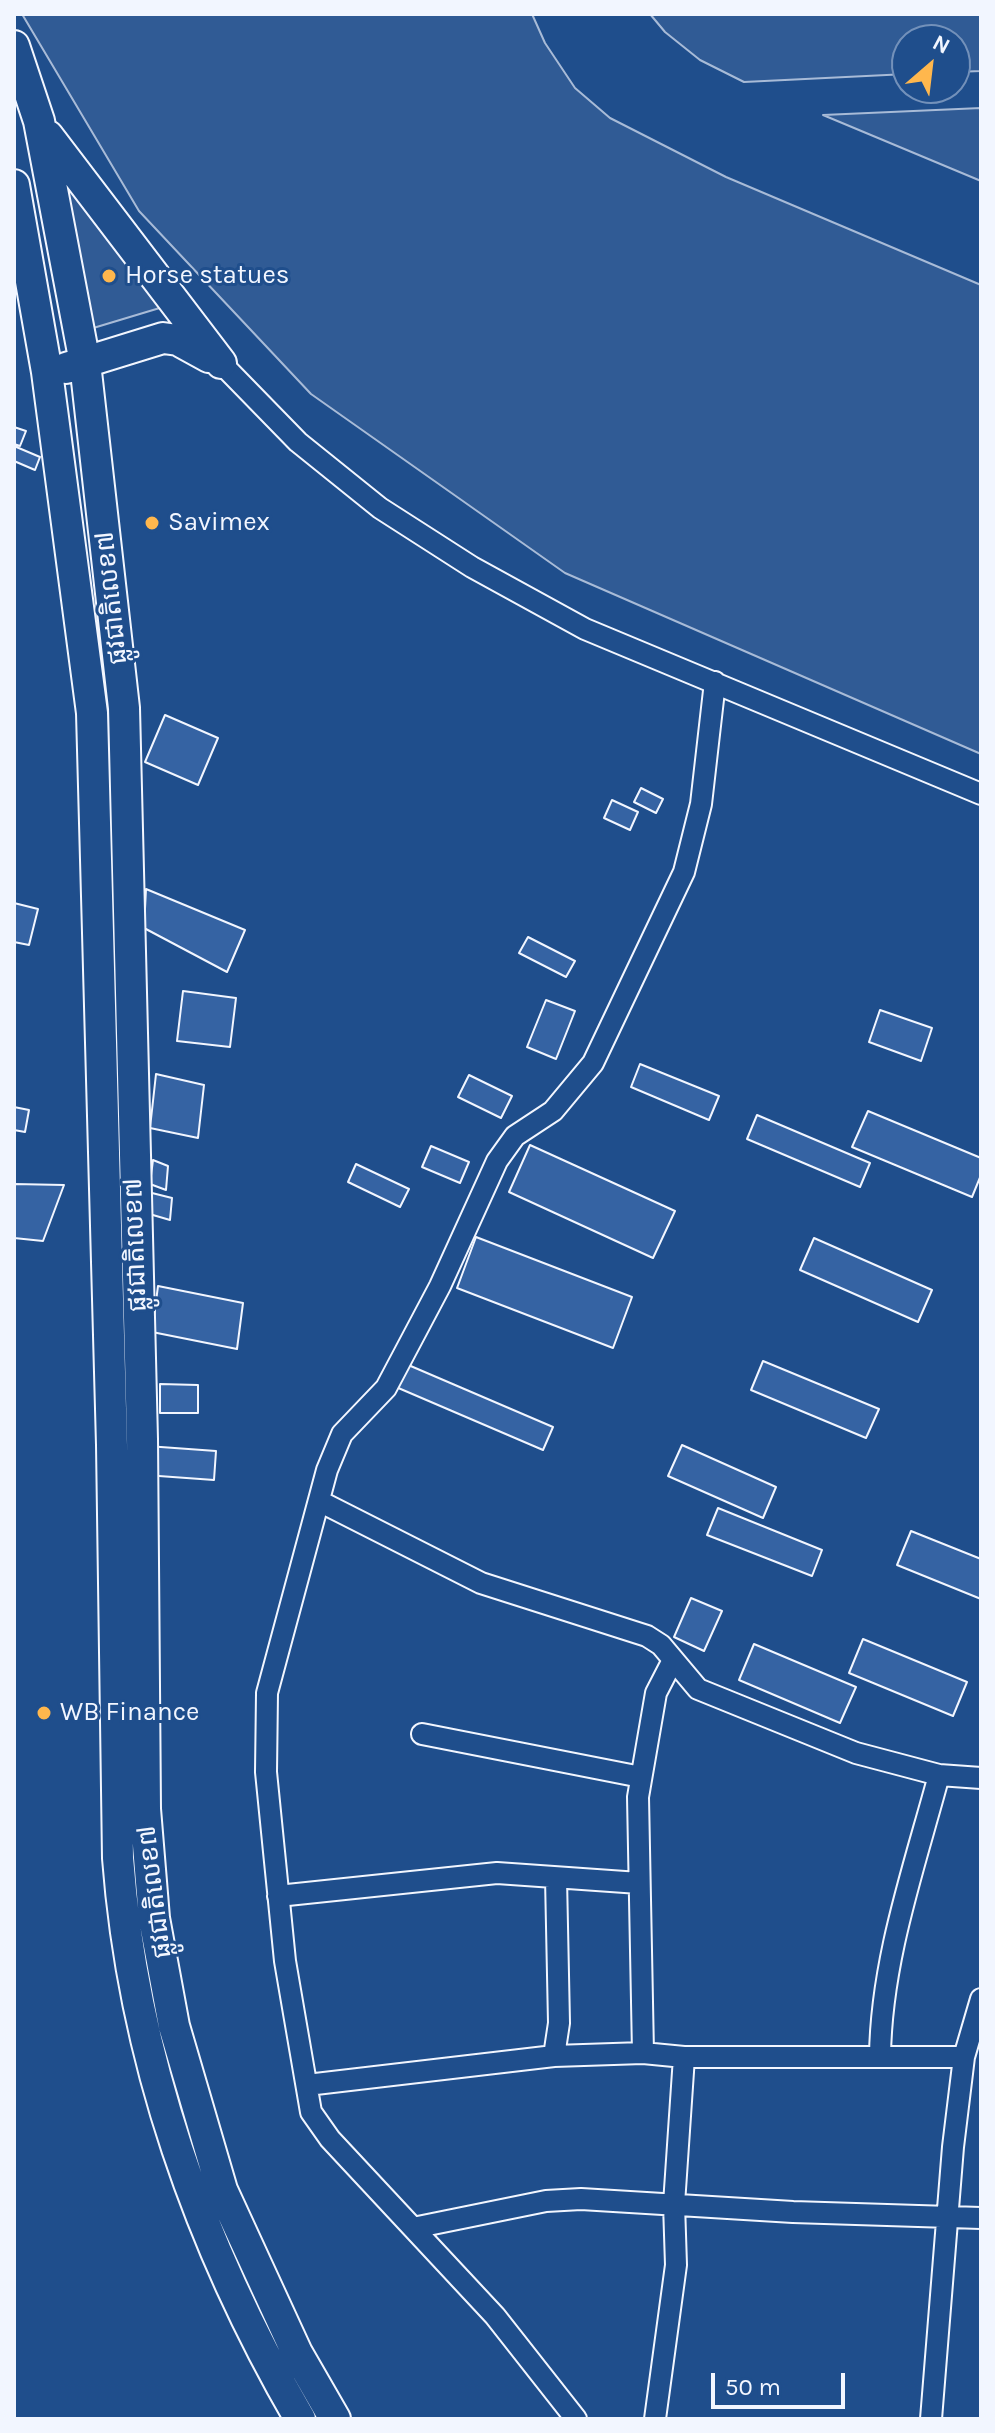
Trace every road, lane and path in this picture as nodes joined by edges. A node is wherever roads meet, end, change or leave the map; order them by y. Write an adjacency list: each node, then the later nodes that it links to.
1 (14, 46): 2 (highway, ផ្លូវជាតិលេខ៧)
2 (39, 121): 4 (highway, ផ្លូវជាតិលេខ៧); 5 (highway)
3 (14, 185): 6 (highway, ផ្លូវជាតិលេខ៧)
4 (85, 363): 5 (highway); 6 (highway); 8 (highway, ផ្លូវជាតិលេខ៧)
5 (221, 363): 7 (street)
6 (47, 372): 9 (highway, ផ្លូវជាតិលេខ៧)
7 (715, 682): 10 (street); 15 (street)
8 (124, 708): 9 (highway); 11 (highway, ផ្លូវជាតិលេខ៧)
9 (92, 713): 12 (highway, ផ្លូវជាតិលេខ៧)
10 (981, 794)
11 (130, 1027): 12 (highway); 13 (highway, ផ្លូវជាតិលេខ៧)
12 (99, 1028): 14 (highway, ផ្លូវជាតិលេខ៧)
13 (142, 1439): 14 (highway); 31 (highway, ផ្លូវជាតិលេខ៧)
14 (112, 1445): 32 (highway, ផ្លូវជាតិលេខ៧)
15 (321, 1502): 16 (street); 23 (street)
16 (672, 1662): 18 (street); 19 (street)
17 (422, 1734): 19 (street)
18 (939, 1775): 20 (street); 28 (street)
19 (641, 1777): 22 (street)
20 (981, 1778)
21 (556, 1878): 22 (street); 23 (street); 26 (street)
22 (639, 1883): 25 (street)
23 (278, 1896): 30 (street)
24 (980, 2004): 29 (street)
25 (643, 2053): 26 (street); 27 (street)
26 (554, 2056): 30 (street)
27 (684, 2057): 28 (street); 33 (street)
28 (880, 2057): 29 (street)
29 (964, 2057): 34 (street)
30 (307, 2085): 36 (street)
31 (222, 2190): 32 (highway); 38 (highway, ផ្លូវជាតិលេខ៧)
32 (194, 2201): 37 (highway, ផ្លូវជាតិលេខ៧)
33 (674, 2204): 34 (street); 36 (street); 40 (street)
34 (947, 2218): 35 (street); 41 (street)
35 (981, 2218)
36 (413, 2228): 39 (street)
37 (300, 2419)
38 (335, 2419)
39 (576, 2419)
40 (655, 2419)
41 (931, 2419)

